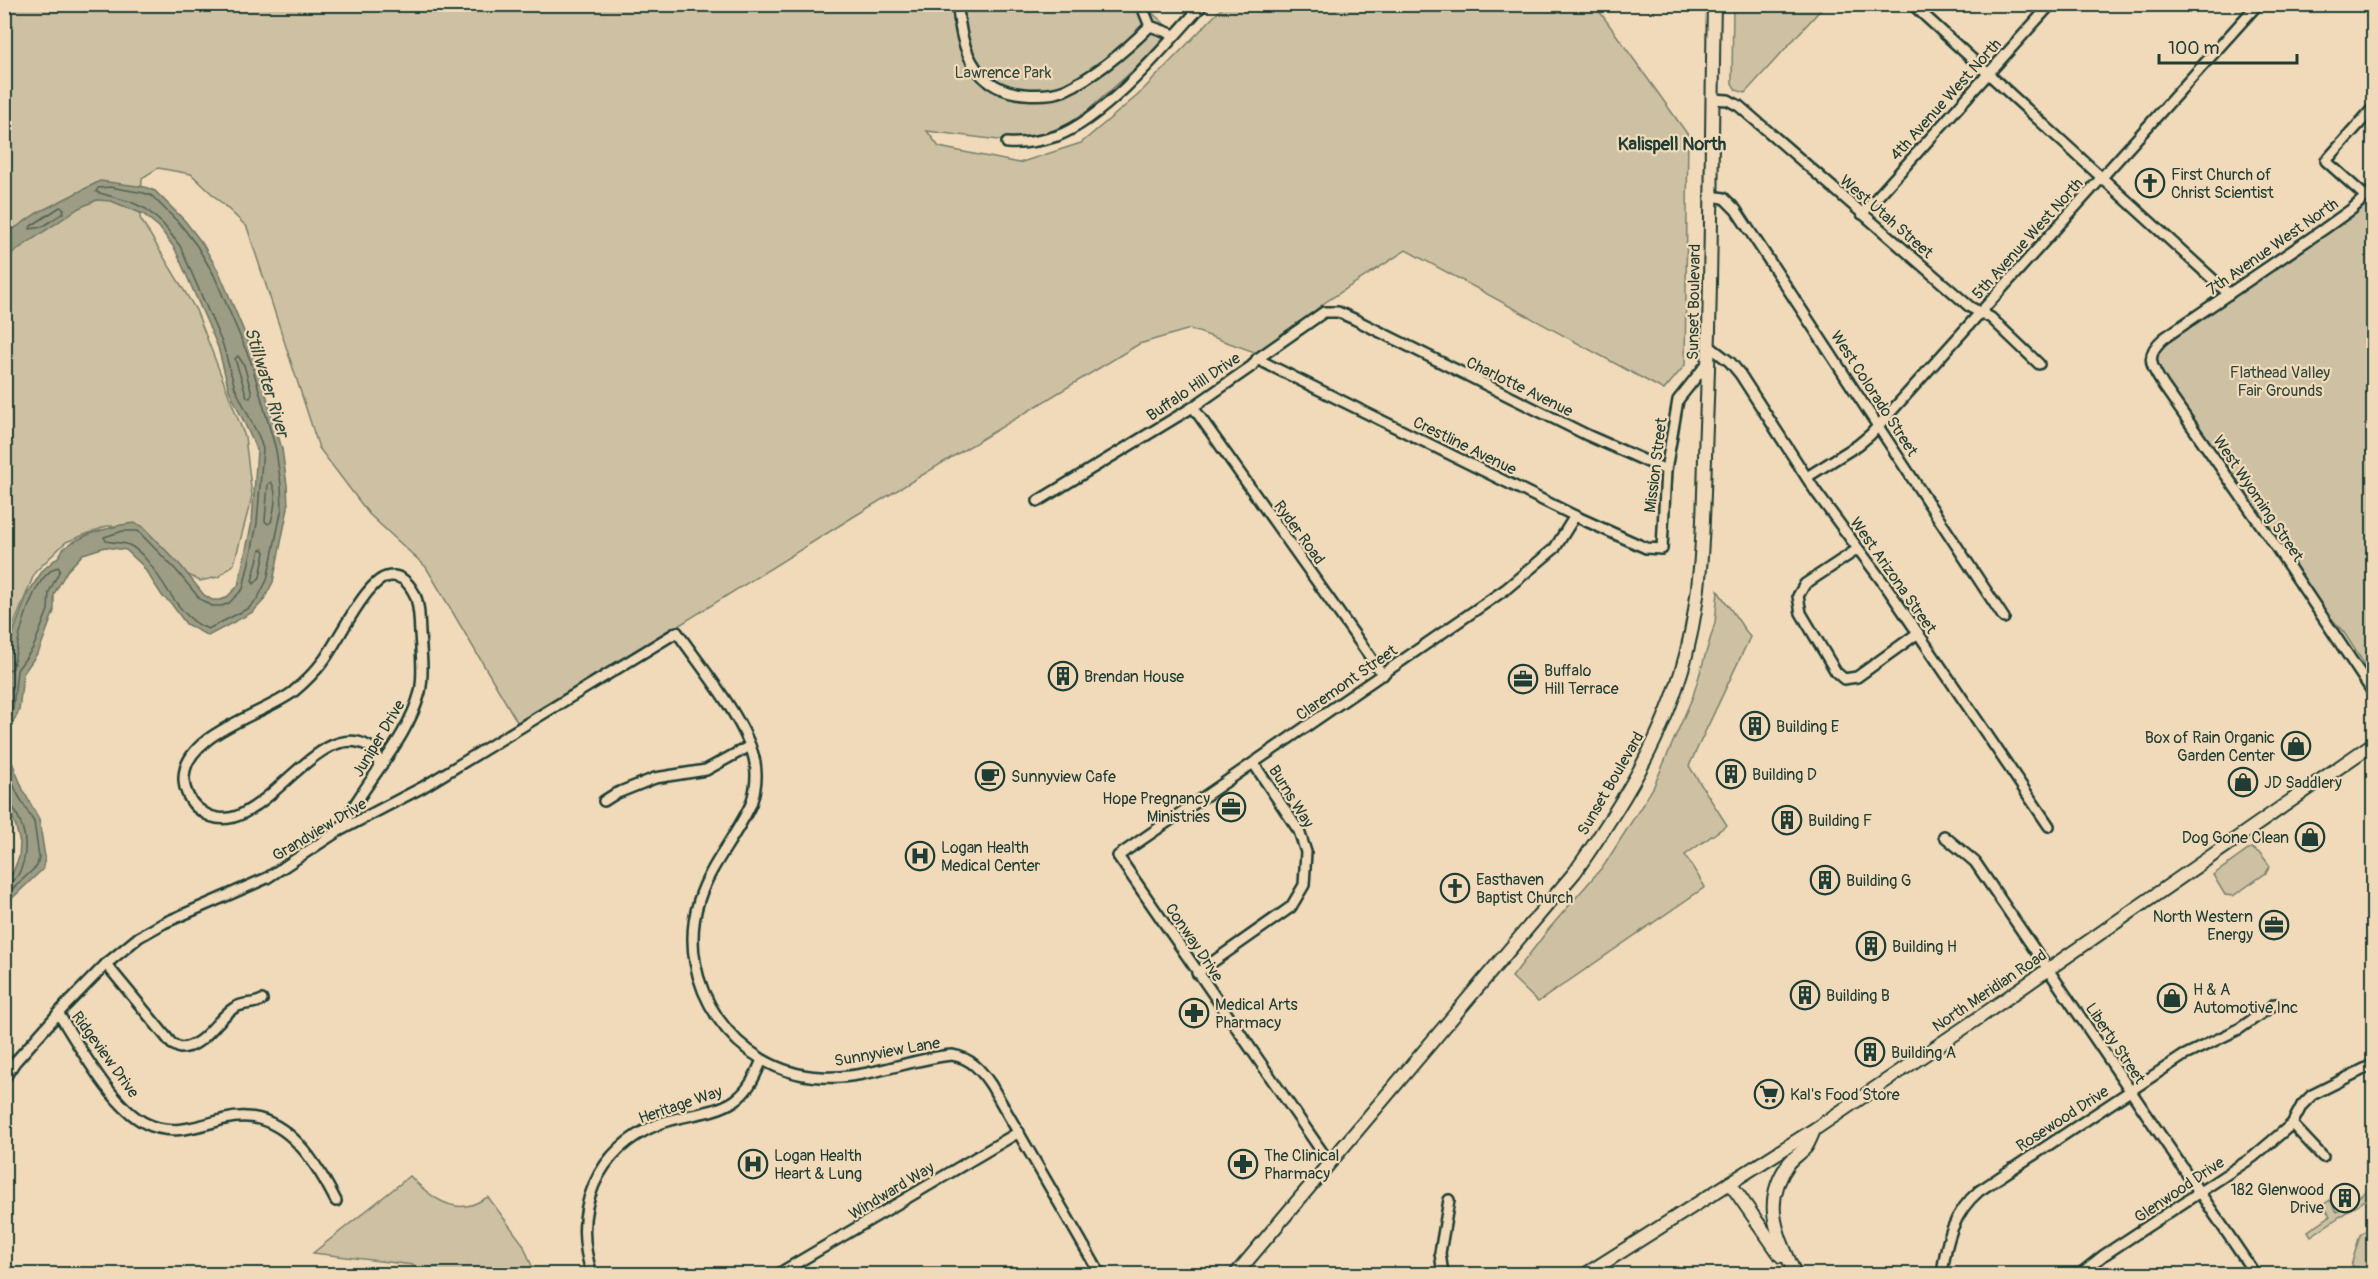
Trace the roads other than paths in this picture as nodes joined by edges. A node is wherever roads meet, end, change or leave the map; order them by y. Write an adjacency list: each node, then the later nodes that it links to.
1 (958, 4): 10 (street)
2 (1141, 4): 10 (street)
3 (1203, 4): 11 (street)
4 (1714, 4): 13 (main road, Sunset Boulevard)
5 (1912, 4): 12 (street)
6 (2050, 4): 12 (street, 4th Avenue West North)
7 (2258, 4): 16 (street, 5th Avenue West North)
8 (2367, 4): 9 (street)
9 (2373, 10)
10 (1150, 26): 11 (street)
11 (1175, 35): 15 (street)
12 (1988, 74): 16 (street); 20 (street, 4th Avenue West North)
13 (1712, 99): 18 (main road, Sunset Boulevard); 20 (street, West Utah Street)
14 (2373, 107): 19 (street)
15 (1007, 143)
16 (2102, 178): 21 (street); 22 (street, 5th Avenue West North)
17 (2373, 189): 19 (street, 7th Avenue West North)
18 (1711, 196): 25 (main road, Sunset Boulevard); 30 (street, West Colorado Street)
19 (2365, 196): 21 (street, 7th Avenue West North)
20 (1862, 214): 22 (street, West Utah Street)
21 (2229, 294): 24 (street, 7th Avenue West North)
22 (1979, 313): 28 (street, West Utah Street); 30 (street, 5th Avenue West North)
23 (1363, 323): 26 (street, Buffalo Hill Drive); 31 (street, Charlotte Avenue)
24 (2184, 325): 41 (street, West Wyoming Street)
25 (1709, 346): 27 (main road, Sunset Boulevard); 32 (street, West Arizona Street)
26 (1257, 359): 29 (street, Buffalo Hill Drive); 34 (street, Crestline Avenue)
27 (1709, 361): 31 (street, Mission Street); 65 (main road, Sunset Boulevard)
28 (2039, 364)
29 (1193, 407): 33 (street, Buffalo Hill Drive); 40 (street, Ryder Road)
30 (1879, 426): 32 (street, 5th Avenue West North); 37 (street, West Colorado Street)
31 (1666, 470): 35 (street, Mission Street)
32 (1807, 477): 36 (street, West Arizona Street)
33 (1038, 501)
34 (1575, 516): 35 (street, Crestline Avenue); 40 (street, Claremont Street)
35 (1662, 549)
36 (1858, 549): 39 (street, West Arizona Street); 39 (street)
37 (2004, 618)
38 (677, 632): 43 (street, Sunnyview Lane); 48 (street, Grandview Drive)
39 (1918, 633): 47 (street, West Arizona Street)
40 (1383, 675): 44 (street, Claremont Street)
41 (2373, 694)
42 (2373, 743): 52 (main road, North Meridian Road)
43 (750, 746): 46 (street); 57 (street, Sunnyview Lane)
44 (1254, 764): 50 (street, Claremont Street); 53 (street, Burns Way)
45 (378, 769): 45 (street, Juniper Drive); 48 (street, Juniper Drive)
46 (604, 801)
47 (2049, 826)
48 (337, 832): 51 (street, Grandview Drive)
49 (1944, 836): 52 (street, Liberty Street)
50 (1118, 856): 53 (street, Conway Drive)
51 (106, 964): 54 (street); 56 (street, Grandview Drive)
52 (2048, 969): 60 (street, Liberty Street); 62 (main road, North Meridian Road)
53 (1197, 973): 65 (street, Conway Drive)
54 (262, 1000)
55 (2275, 1004): 60 (street, Rosewood Drive)
56 (58, 1013): 59 (street, Grandview Drive); 69 (street, Ridgeview Drive)
57 (762, 1060): 63 (street, Sunnyview Lane); 71 (street, Heritage Way)
58 (2373, 1064): 61 (street, Glenwood Drive)
59 (4, 1079)
60 (2130, 1091): 67 (street, Liberty Street); 77 (street, Rosewood Drive)
61 (2292, 1124): 64 (street); 67 (street, Glenwood Drive)
62 (1815, 1129): 66 (main road, North Meridian Road); 76 (main road)
63 (1019, 1132): 70 (street, Windward Way); 72 (street, Sunnyview Lane)
64 (2323, 1157)
65 (1329, 1162): 73 (main road, Sunset Boulevard)
66 (1730, 1183): 75 (main road, North Meridian Road); 76 (main road)
67 (2199, 1194): 78 (street, Glenwood Drive); 79 (street, Liberty Street)
68 (1449, 1200): 74 (street)
69 (336, 1201)
70 (779, 1274)
71 (592, 1275)
72 (1100, 1275)
73 (1236, 1275)
74 (1443, 1275)
75 (1586, 1275)
76 (1794, 1275)
77 (1942, 1275)
78 (2079, 1275)
79 (2255, 1275)

